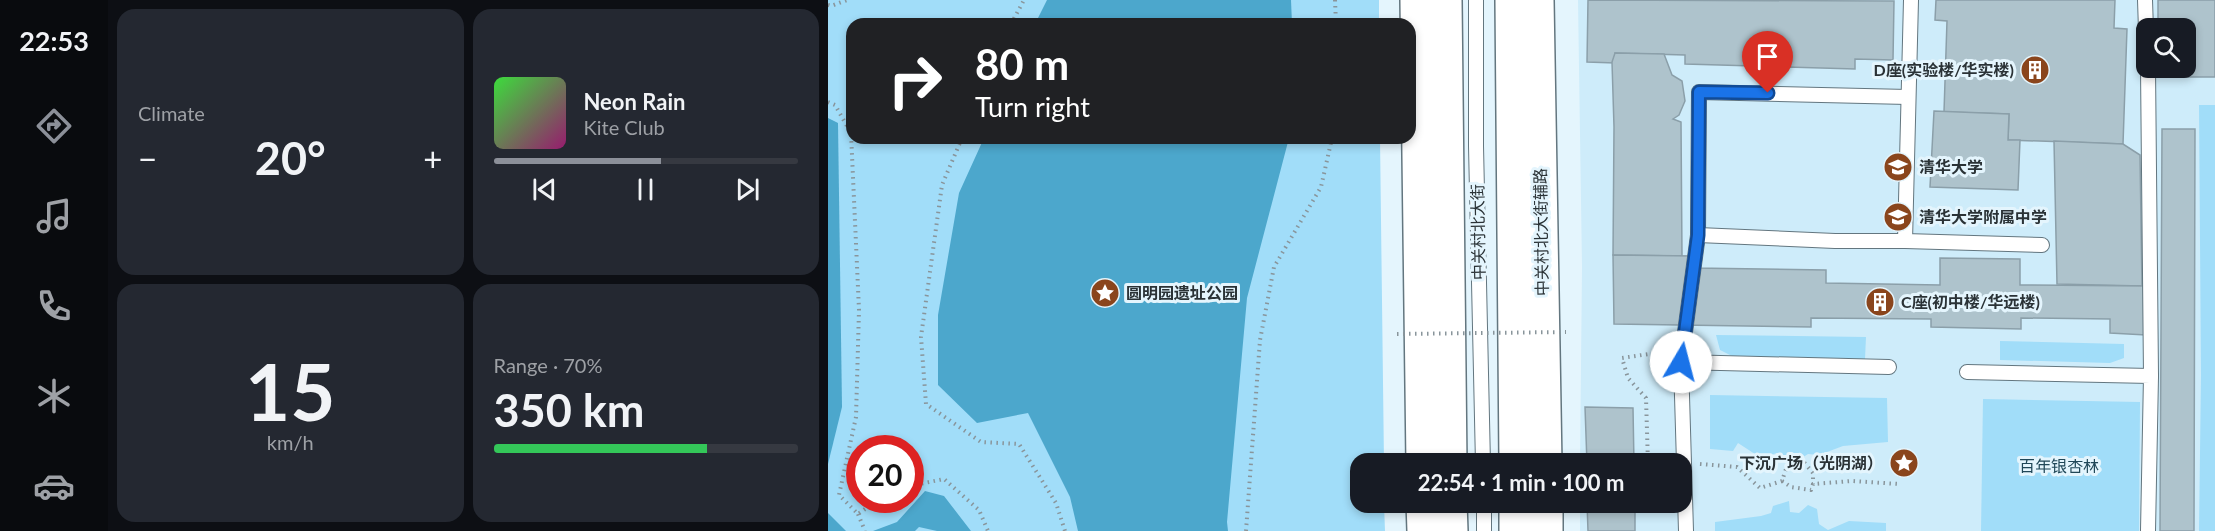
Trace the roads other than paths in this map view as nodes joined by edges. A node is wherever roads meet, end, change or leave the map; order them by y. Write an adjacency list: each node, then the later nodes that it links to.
1 (1417, 0): 18 (street)
2 (1445, 0): 19 (street, 中关村北大街)
3 (1476, 0): 20 (lane, 中关村北大街)
4 (1512, 0): 21 (street)
5 (1537, 0): 22 (street, 中关村北大街辅路)
6 (1911, 0): 10 (lane)
7 (2145, 0): 8 (lane)
8 (2146, 18)
9 (2148, 78): 17 (lane)
10 (1908, 97): 11 (lane); 12 (lane)
11 (1698, 235): 12 (lane); 14 (lane)
12 (1905, 241): 13 (lane)
13 (2042, 245)
14 (1681, 362): 15 (lane); 33 (lane)
15 (1889, 367)
16 (1967, 372): 17 (lane)
17 (2151, 376): 34 (lane)
18 (1423, 453)
19 (1450, 453)
20 (1483, 453)
21 (1516, 453)
22 (1545, 453)
23 (1423, 513): 28 (street)
24 (1450, 513): 29 (street)
25 (1484, 513): 30 (lane)
26 (1516, 513): 31 (street)
27 (1546, 513): 32 (street)
28 (1424, 531)
29 (1451, 531)
30 (1484, 531)
31 (1516, 531)
32 (1546, 531)
33 (1686, 531)
34 (2148, 531)

